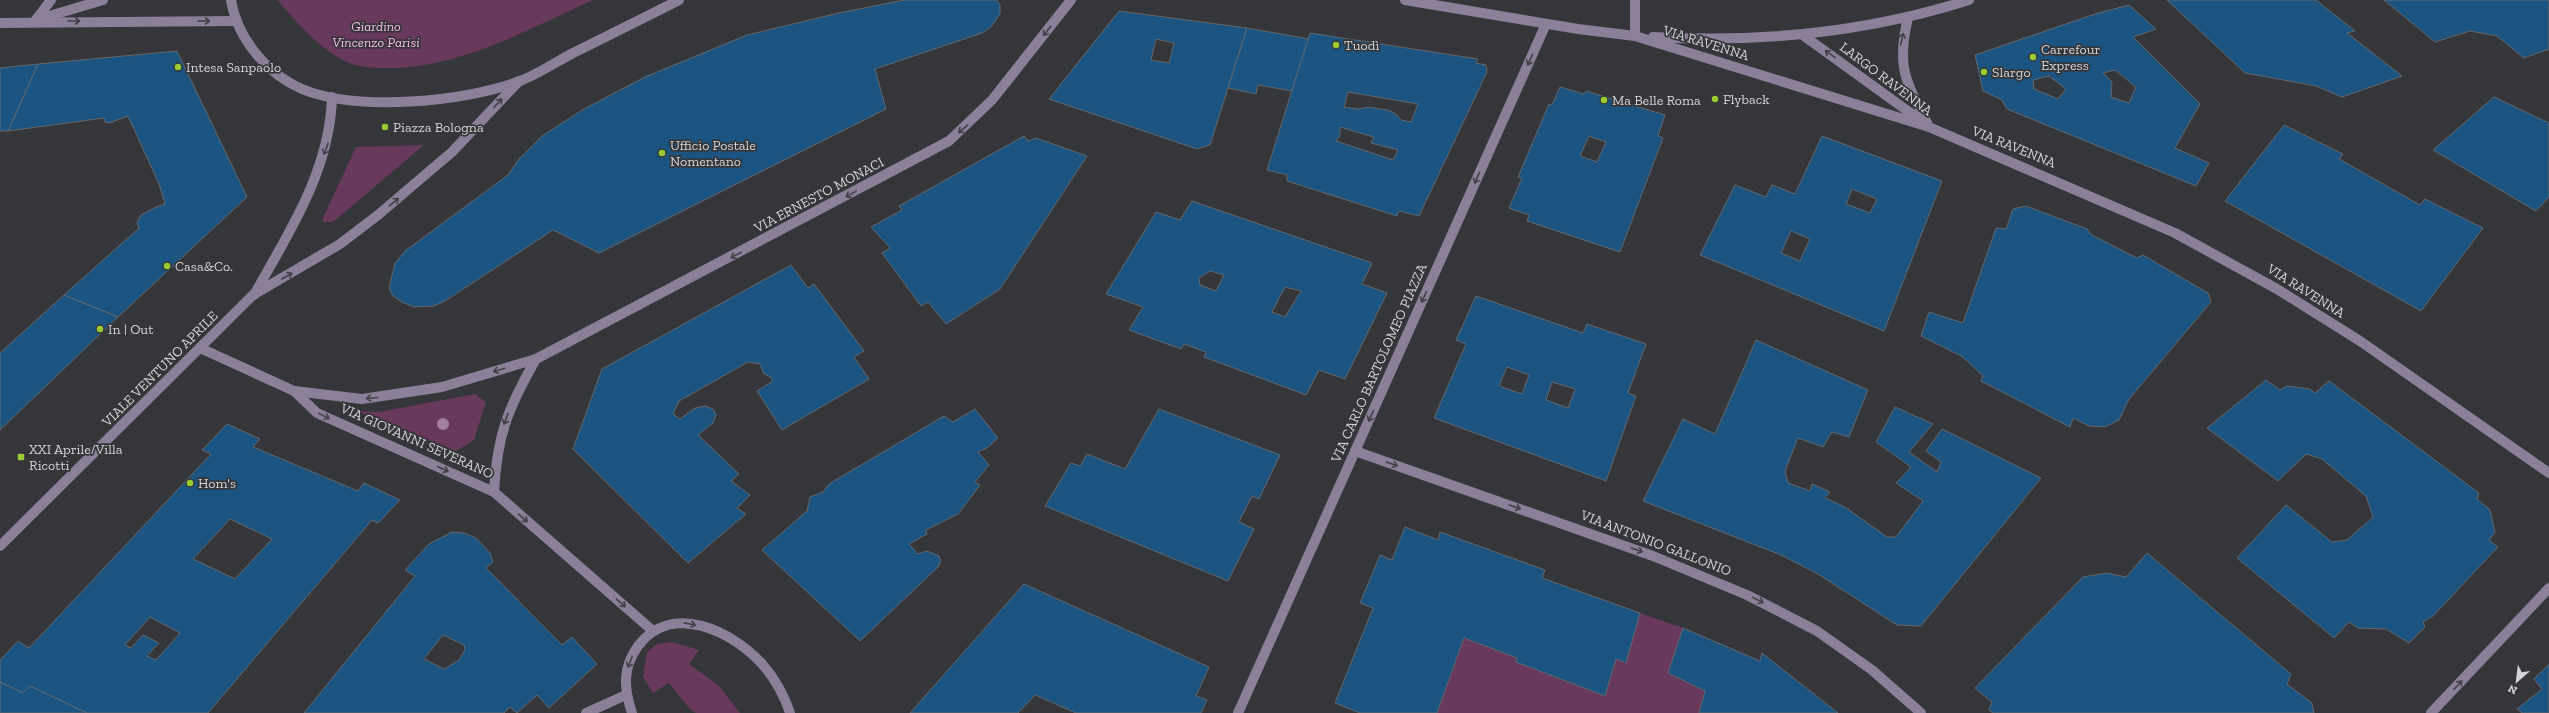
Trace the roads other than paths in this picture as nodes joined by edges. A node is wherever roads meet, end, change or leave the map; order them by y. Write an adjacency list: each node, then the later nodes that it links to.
1 (51, 0): 11 (street)
2 (103, 0): 11 (street)
3 (231, 0): 12 (street)
4 (679, 0): 17 (street)
5 (1071, 0): 22 (street, VIA ERNESTO MONACI, one-way to 22)
6 (1405, 0): 14 (street, VIA RAVENNA)
7 (1635, 0): 15 (street)
8 (1969, 0): 9 (street)
9 (1952, 3): 10 (street)
10 (1908, 18): 16 (street, LARGO RAVENNA); 19 (street, LARGO RAVENNA, one-way to 10)
11 (35, 21): 12 (street, one-way to 12); 13 (street)
12 (235, 21): 18 (street)
13 (0, 23)
14 (1546, 24): 15 (street, VIA RAVENNA); 24 (street, VIA CARLO BARTOLOMEO PIAZZA, one-way to 24)
15 (1635, 36): 16 (street, LARGO RAVENNA); 19 (street, VIA RAVENNA)
16 (1804, 36): 19 (street, LARGO RAVENNA, one-way to 16)
17 (519, 81): 18 (street); 20 (street, one-way to 17)
18 (332, 97): 20 (street, one-way to 20)
19 (1929, 127): 25 (street, VIA RAVENNA)
20 (253, 296): 21 (street, VIALE VENTUNO APRILE)
21 (200, 348): 23 (street, VIA ERNESTO MONACI); 27 (street, VIALE VENTUNO APRILE)
22 (536, 359): 23 (street, VIA ERNESTO MONACI, one-way to 23); 26 (street, one-way to 26)
23 (294, 391): 26 (street, VIA GIOVANNI SEVERANO, one-way to 26)
24 (1355, 451): 34 (street, VIA CARLO BARTOLOMEO PIAZZA); 35 (street, VIA ANTONIO GALLONIO, one-way to 35)
25 (2549, 473)
26 (494, 492): 29 (street, VIA GIOVANNI SEVERANO, one-way to 29)
27 (0, 546)
28 (2549, 588): 36 (street, one-way to 28)
29 (653, 631): 30 (street, one-way to 30); 33 (street, one-way to 33)
30 (626, 695): 31 (street); 32 (street)
31 (586, 713)
32 (632, 713)
33 (790, 713)
34 (1238, 713)
35 (1921, 713)
36 (2431, 713)

